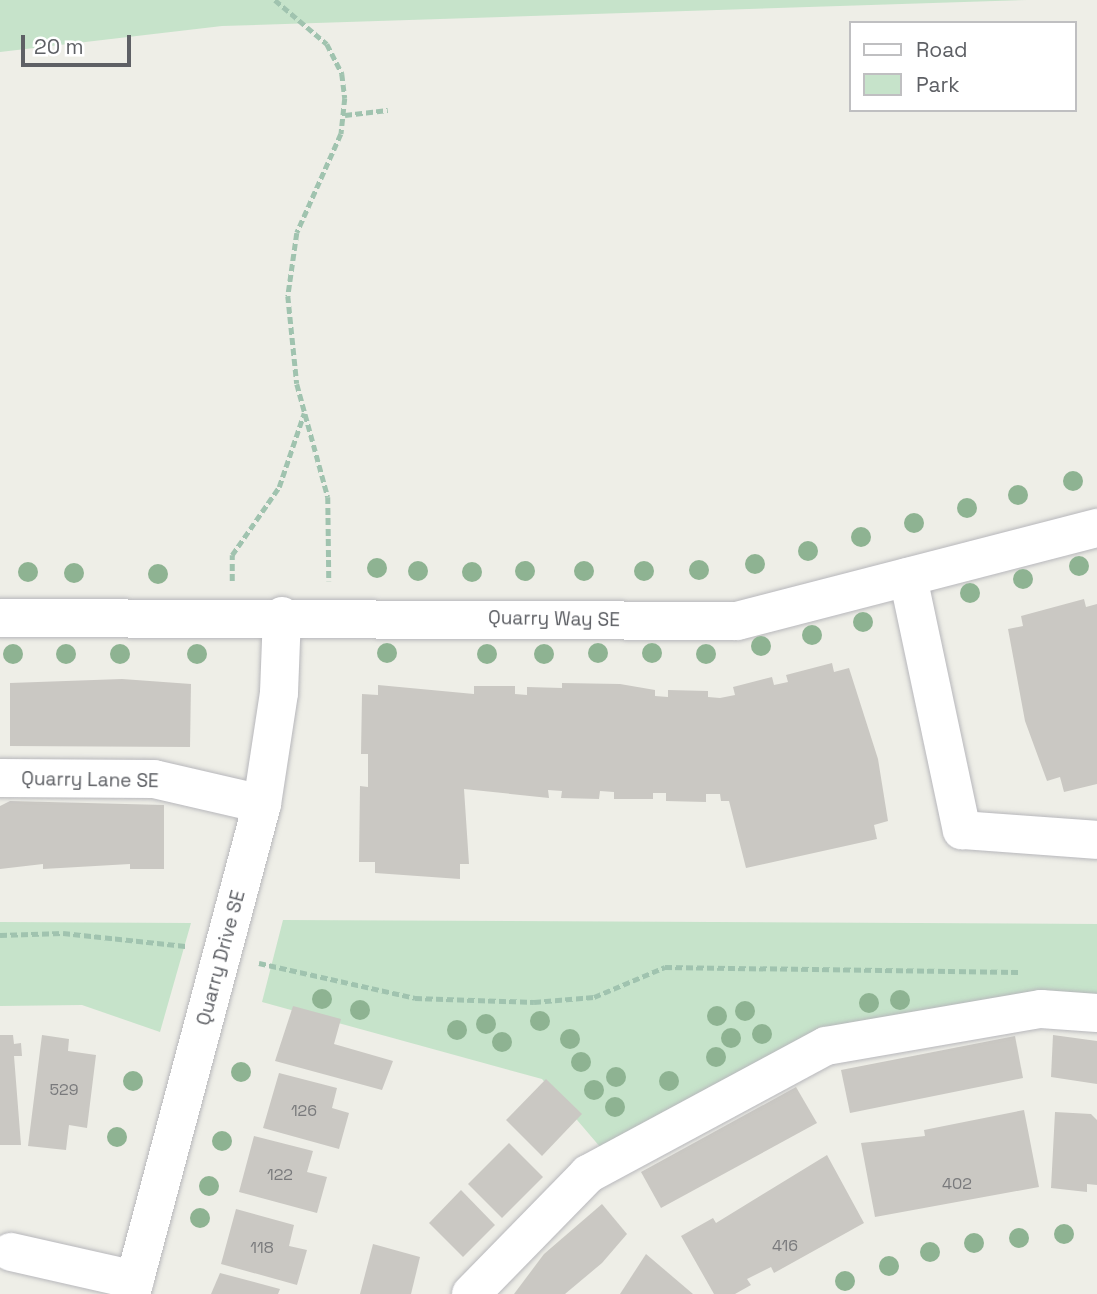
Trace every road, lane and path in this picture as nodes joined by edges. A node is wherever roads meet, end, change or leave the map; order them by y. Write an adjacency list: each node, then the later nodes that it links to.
1 (275, 0): 3 (path)
2 (388, 110): 3 (path)
3 (345, 115): 4 (path)
4 (304, 412): 8 (path); 9 (path)
5 (1097, 528): 6 (street, Quarry Way SE)
6 (908, 577): 9 (street, Quarry Way SE); 13 (street)
7 (282, 616): 8 (street, Quarry Way SE); 9 (street, Quarry Way SE); 12 (street, Quarry Drive SE)
8 (232, 617): 10 (street, Quarry Way SE)
9 (329, 617)
10 (0, 618)
11 (0, 778): 12 (street, Quarry Lane SE)
12 (262, 804): 15 (street, Quarry Drive SE)
13 (1097, 840)
14 (0, 934): 15 (path)
15 (221, 955): 16 (path); 19 (street, Quarry Drive SE)
16 (1034, 972)
17 (1097, 1013): 20 (street)
18 (11, 1252): 19 (street)
19 (133, 1287)
20 (471, 1294)

